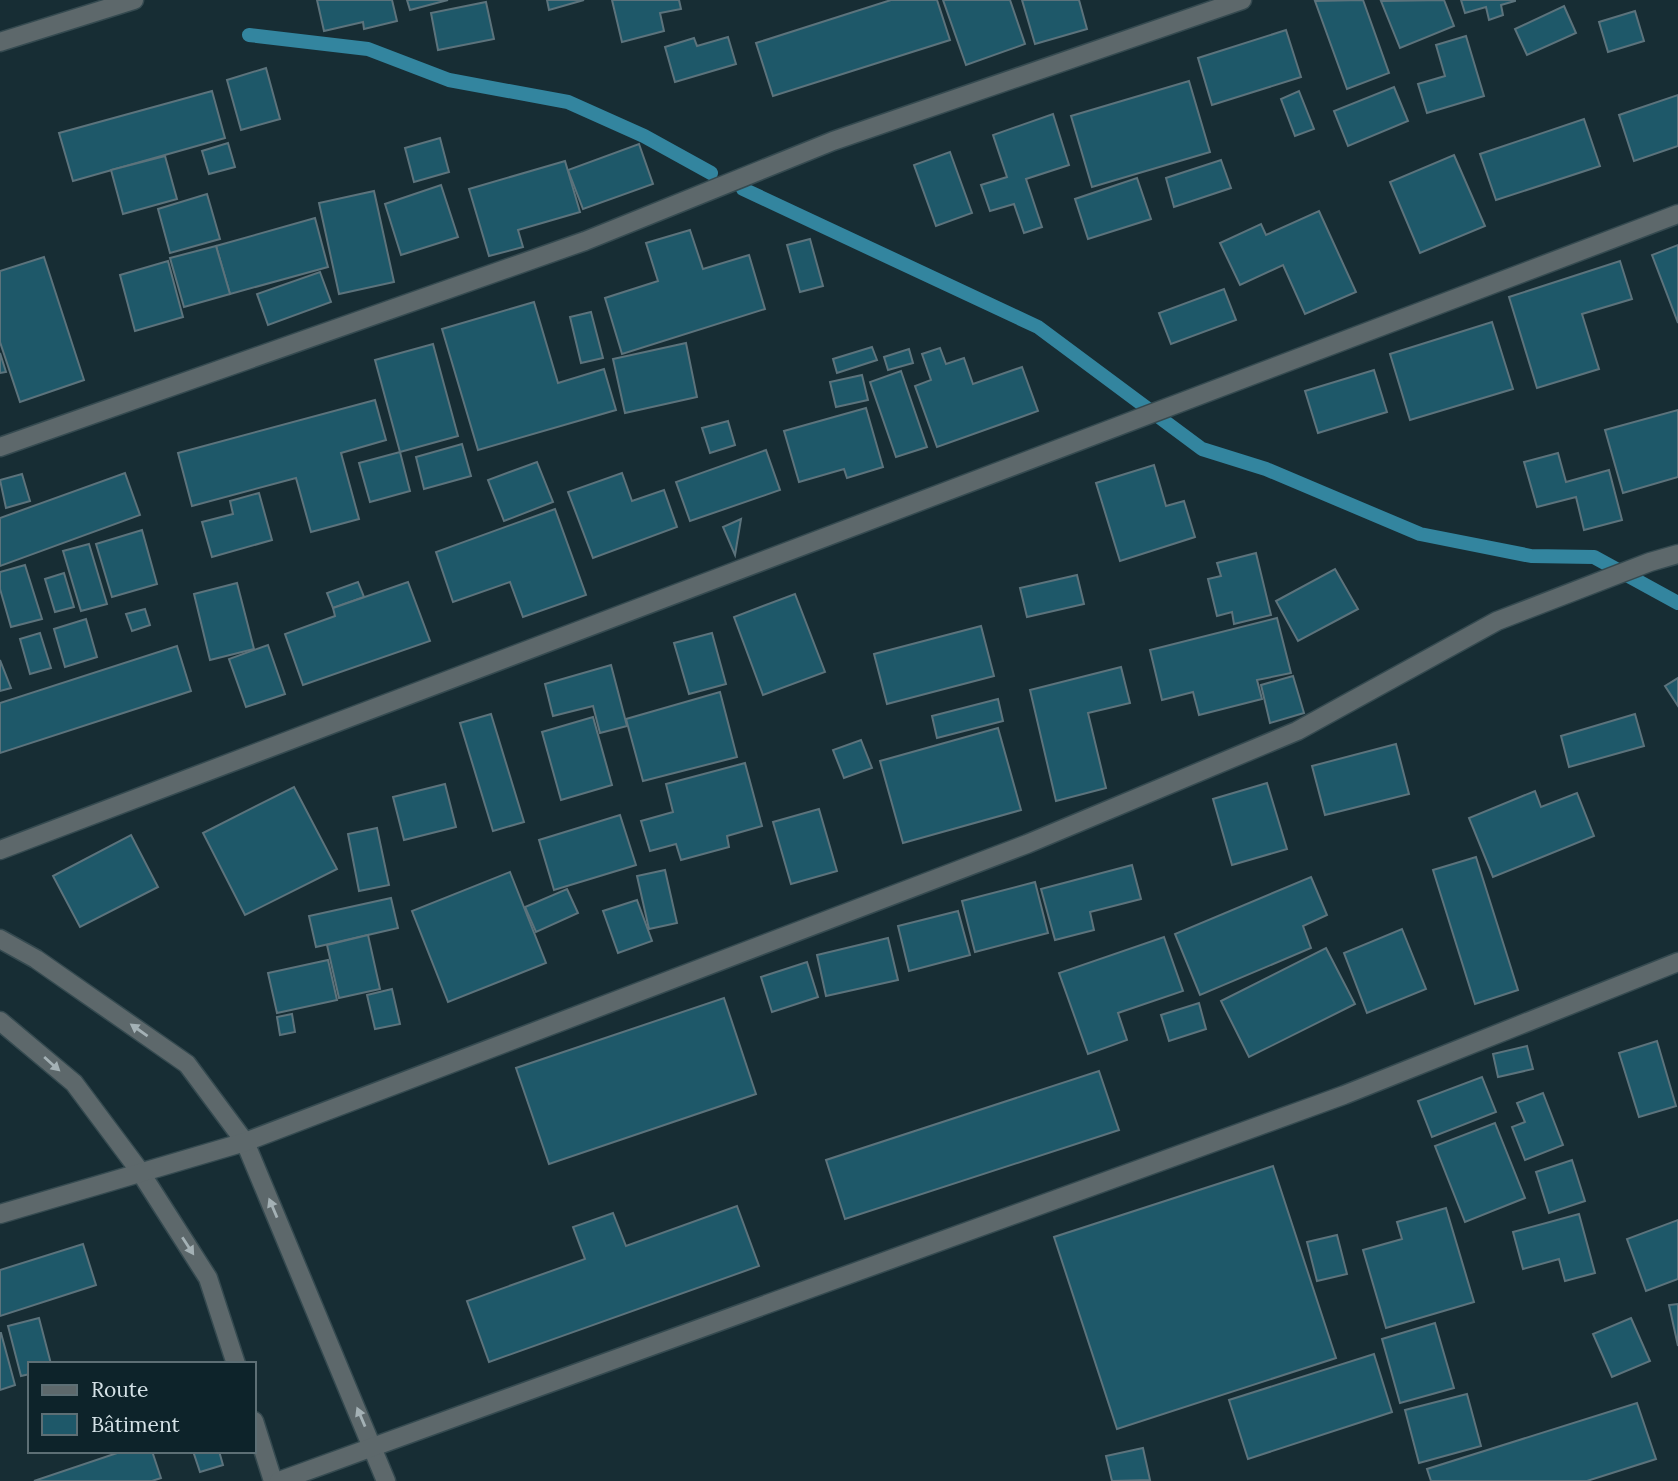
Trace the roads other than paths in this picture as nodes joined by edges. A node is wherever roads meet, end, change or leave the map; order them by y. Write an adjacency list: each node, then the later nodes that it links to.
1 (134, 0): 3 (street)
2 (1242, 0): 5 (street)
3 (0, 42)
4 (1678, 214): 7 (street)
5 (0, 447)
6 (1678, 554): 11 (street)
7 (0, 850)
8 (0, 939): 11 (street, one-way to 8)
9 (1678, 962): 16 (street)
10 (0, 1020): 12 (street, one-way to 12)
11 (245, 1142): 12 (street); 16 (street, one-way to 11)
12 (139, 1170): 13 (street); 14 (street, one-way to 14)
13 (0, 1214)
14 (235, 1362)
15 (256, 1427): 17 (street)
16 (374, 1446): 18 (street); 19 (street)
17 (273, 1481)
18 (279, 1481)
19 (386, 1481)

